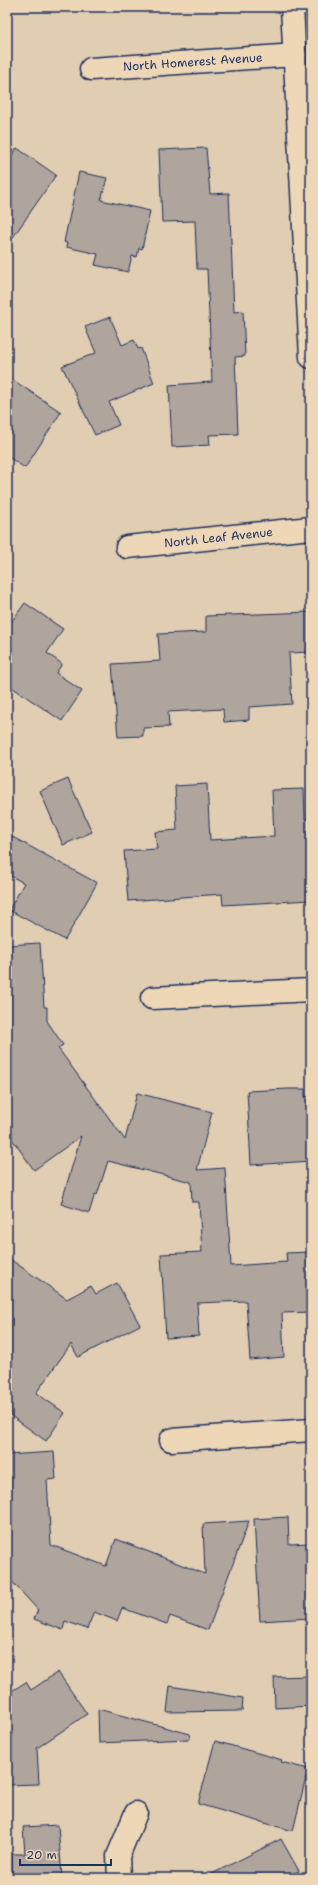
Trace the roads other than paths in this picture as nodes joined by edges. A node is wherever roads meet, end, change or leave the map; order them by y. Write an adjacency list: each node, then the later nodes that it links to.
1 (292, 7): 2 (street)
2 (294, 55): 3 (street, North Homerest Avenue); 4 (street)
3 (91, 69)
4 (311, 357)
5 (311, 528): 6 (street, North Leaf Avenue)
6 (127, 547)
7 (311, 990): 8 (street)
8 (152, 998)
9 (311, 1430): 10 (street)
10 (171, 1440)
11 (136, 1813): 12 (street)
12 (119, 1878)

